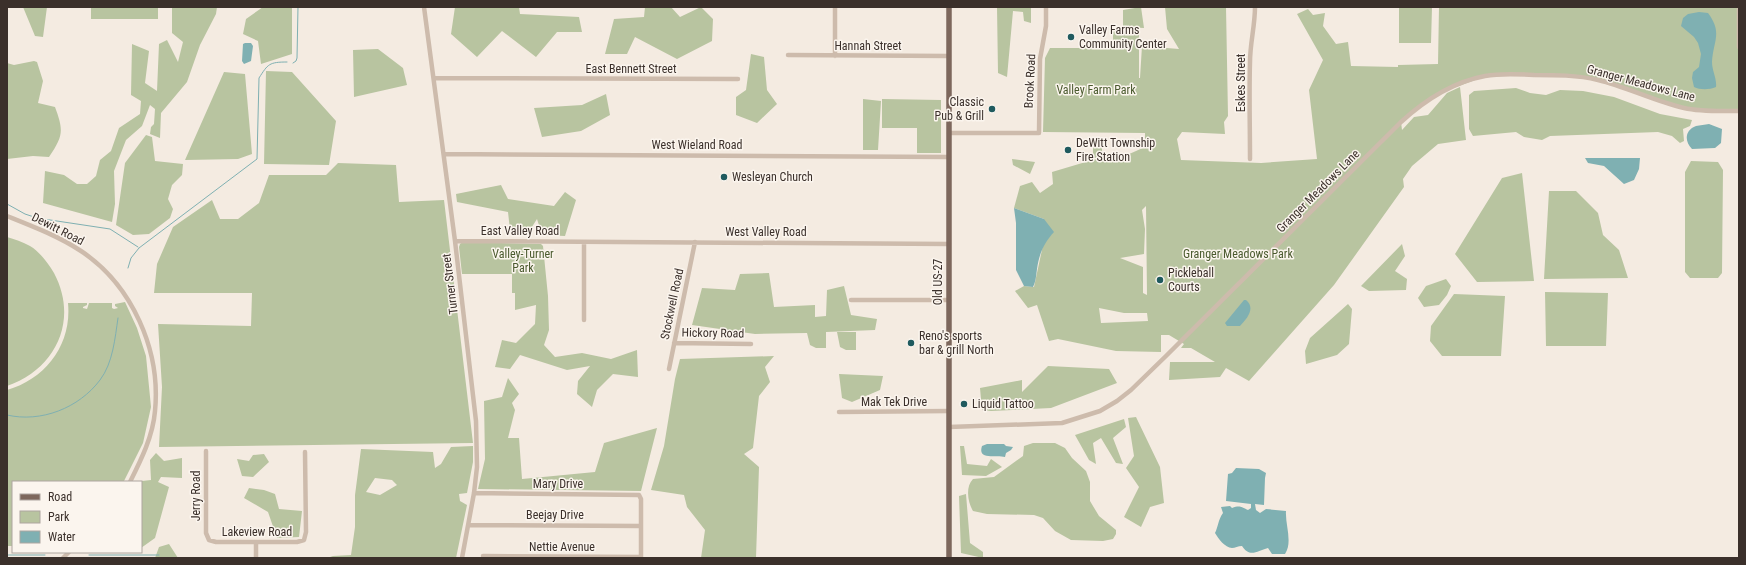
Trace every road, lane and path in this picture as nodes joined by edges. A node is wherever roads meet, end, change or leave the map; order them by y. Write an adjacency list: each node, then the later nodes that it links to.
1 (424, 7): 11 (street, Turner Street)
2 (835, 7): 9 (street)
3 (949, 7): 10 (main road, Old US-27)
4 (1046, 7): 14 (street, Brook Road)
5 (1255, 7): 17 (street, Eskes Street)
6 (1739, 7): 7 (street)
7 (1739, 47)
8 (788, 55): 9 (street, Hannah Street)
9 (835, 56): 10 (street, Hannah Street)
10 (949, 56): 14 (main road, Old US-27)
11 (434, 78): 12 (street, East Bennett Street); 15 (street, Turner Street)
12 (738, 79)
13 (1739, 111): 31 (street, Granger Meadows Lane)
14 (949, 133): 16 (main road, Old US-27)
15 (444, 154): 16 (street, West Wieland Road); 19 (street, Turner Street)
16 (949, 157): 22 (main road, Old US-27)
17 (1250, 159)
18 (7, 216): 34 (street, Dewitt Road)
19 (455, 241): 20 (street, East Valley Road); 35 (street, Turner Street)
20 (584, 242): 21 (street, West Valley Road); 25 (street)
21 (695, 242): 22 (street, West Valley Road); 26 (street, Stockwell Road)
22 (949, 244): 24 (main road, Old US-27)
23 (852, 300): 24 (street)
24 (949, 300): 29 (main road, Old US-27)
25 (584, 320)
26 (674, 343): 27 (street, Hickory Road); 28 (street, Stockwell Road)
27 (751, 344)
28 (669, 369)
29 (949, 411): 30 (street, Mak Tek Drive); 31 (main road, Old US-27)
30 (839, 412)
31 (949, 427): 45 (main road, Old US-27)
32 (206, 451): 38 (street, Jerry Road)
33 (305, 452): 39 (street, Lakeview Road)
34 (130, 481)
35 (474, 493): 36 (street, Turner Street); 37 (street, Mary Drive)
36 (468, 525): 37 (street, Beejay Drive); 43 (street, Turner Street)
37 (641, 526): 44 (street)
38 (209, 540): 39 (street, Lakeview Road)
39 (256, 542): 42 (street)
40 (483, 556): 41 (street, Nettie Avenue)
41 (492, 557): 44 (street, Nettie Avenue)
42 (256, 558)
43 (462, 558)
44 (641, 558)
45 (949, 558)

